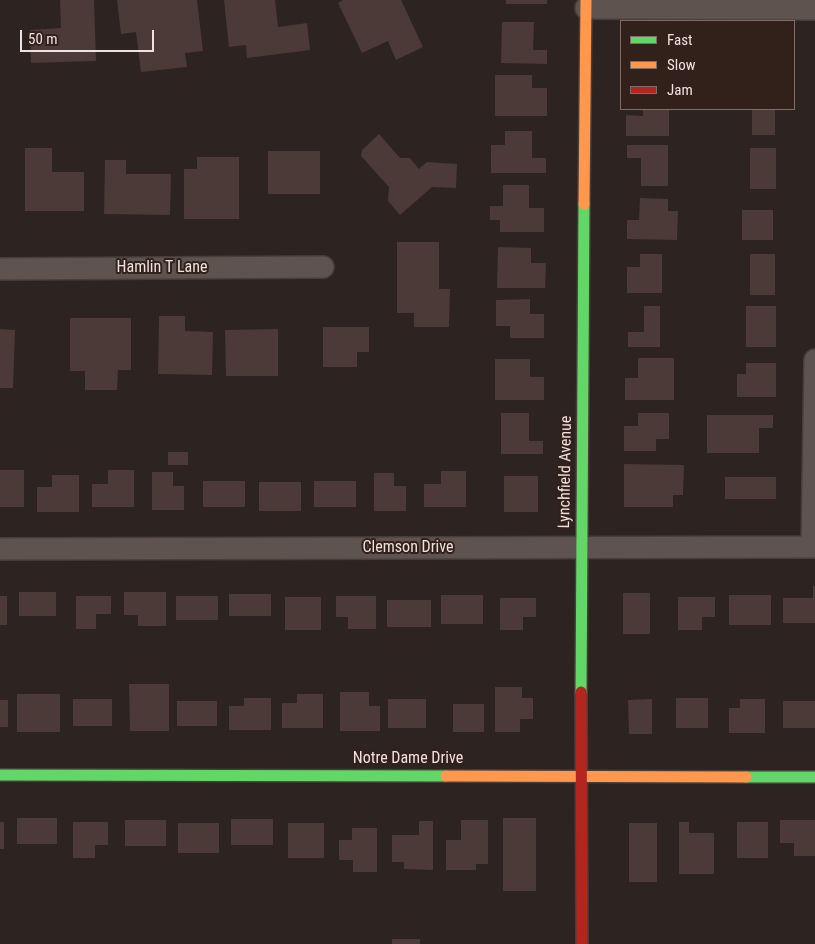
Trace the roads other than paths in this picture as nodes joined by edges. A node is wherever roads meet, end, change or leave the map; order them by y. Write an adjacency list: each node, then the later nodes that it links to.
1 (586, 4): 2 (street); 7 (street, Lynchfield Avenue)
2 (815, 9)
3 (323, 267): 4 (street, Hamlin T Lane)
4 (0, 269)
5 (815, 360): 6 (street)
6 (814, 547): 7 (street, Clemson Drive)
7 (581, 548): 8 (street, Clemson Drive); 10 (street, Lynchfield Avenue)
8 (0, 549)
9 (0, 775): 10 (street, Notre Dame Drive)
10 (583, 776): 11 (street, Notre Dame Drive); 12 (street, Lynchfield Avenue)
11 (815, 777)
12 (582, 944)

